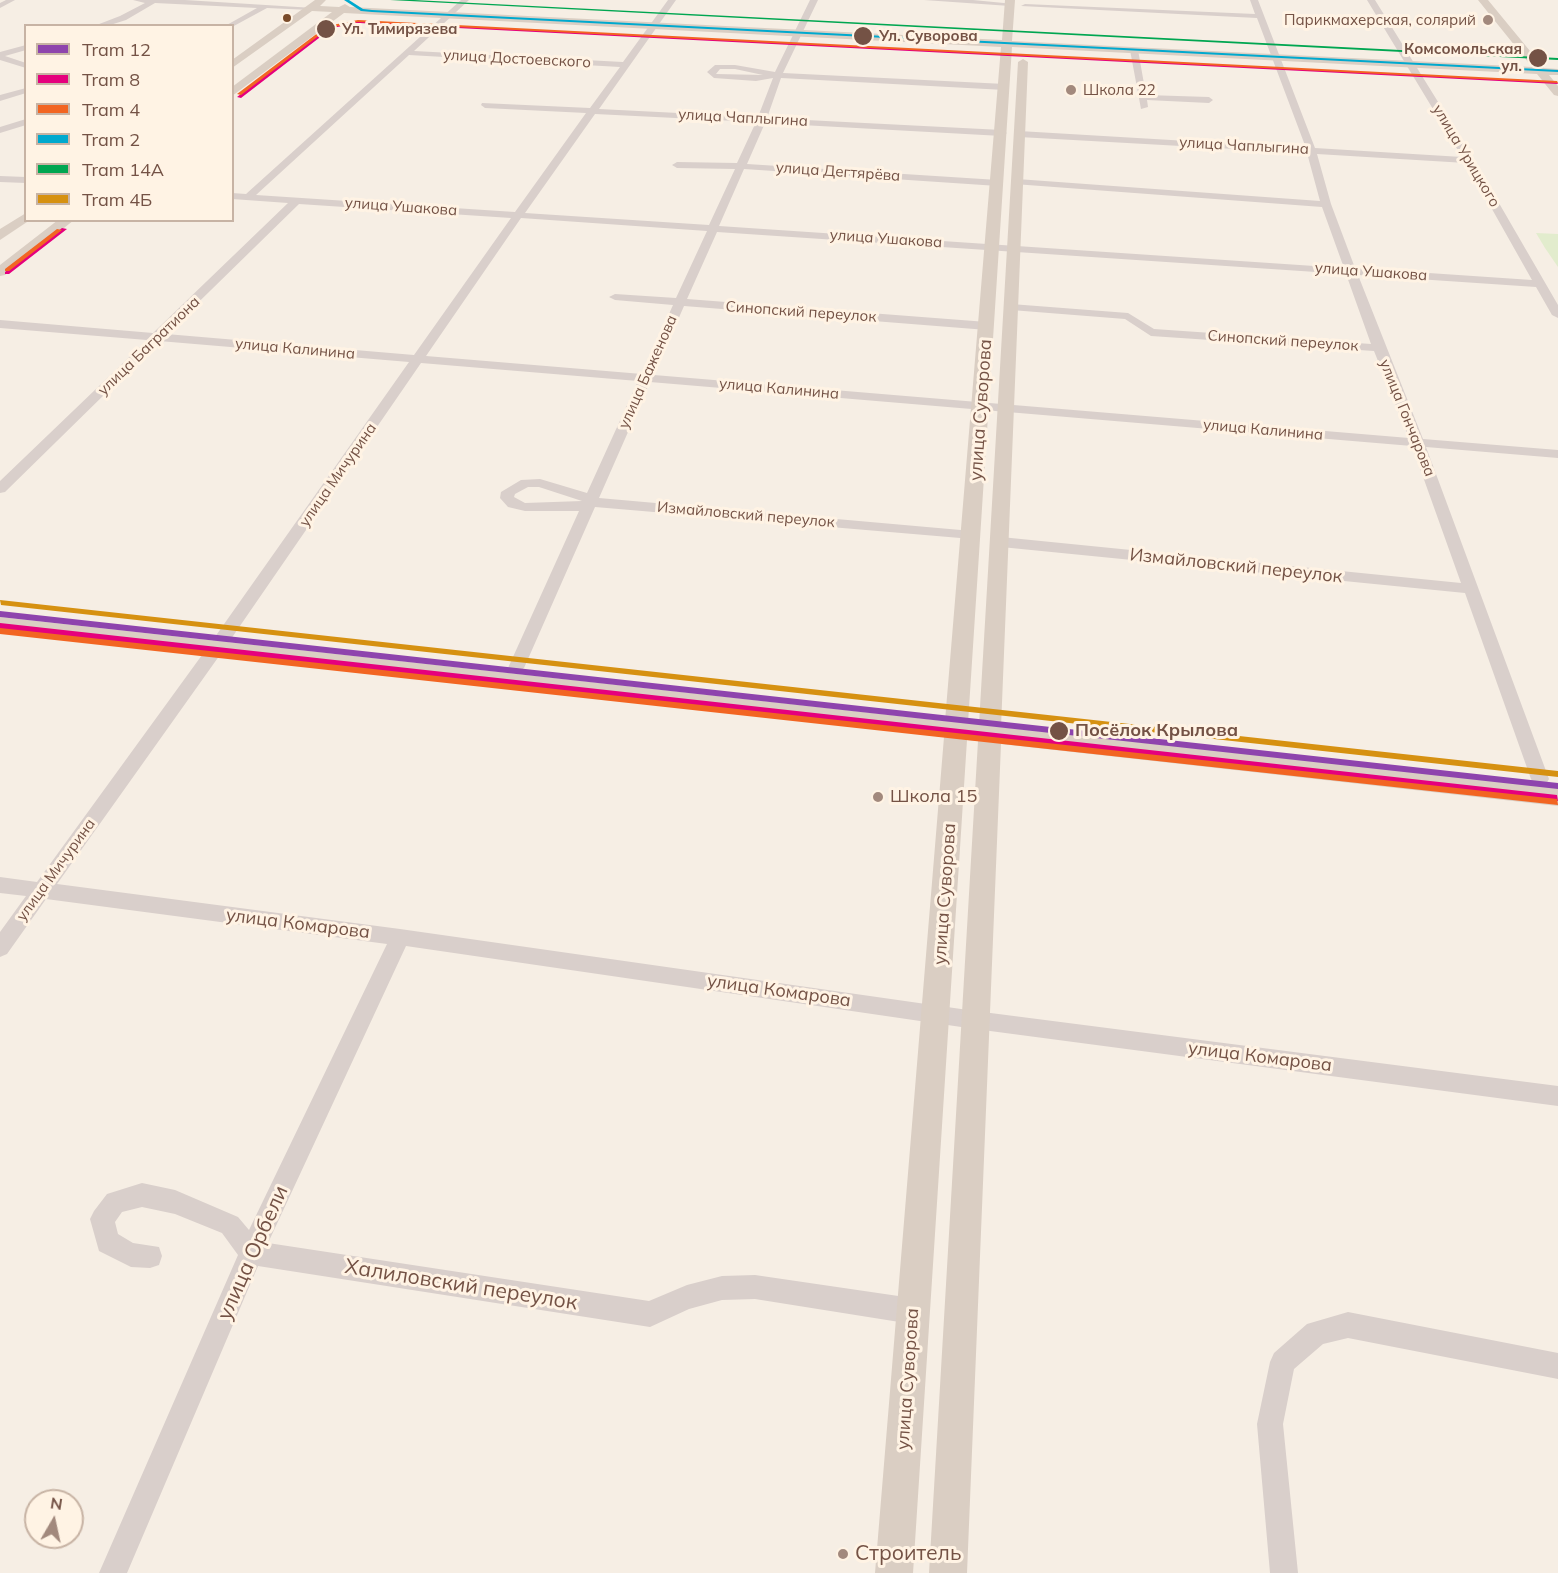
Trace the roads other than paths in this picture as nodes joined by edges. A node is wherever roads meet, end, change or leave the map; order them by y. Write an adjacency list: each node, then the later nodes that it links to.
1 (11, 0): 16 (street)
2 (138, 0): 13 (street)
3 (321, 0): 18 (main road)
4 (354, 0): 19 (main road)
5 (465, 0): 20 (street, улица Достоевского)
6 (672, 0): 24 (street, улица Мичурина)
7 (814, 0): 25 (street, улица Баженова)
8 (928, 0): 15 (street)
9 (1254, 0): 21 (street, улица Гончарова)
10 (1371, 0): 34 (street, улица Урицкого)
11 (1484, 0): 38 (main road)
12 (1498, 0): 26 (main road)
13 (153, 1): 14 (street); 22 (street)
14 (198, 1): 17 (street)
15 (1018, 2): 21 (street); 27 (main road, улица Суворова)
16 (0, 6)
17 (266, 6): 18 (street); 23 (street)
18 (310, 8): 19 (main road); 35 (main road)
19 (342, 10): 20 (main road); 43 (main road)
20 (448, 15): 24 (main road); 30 (street, улица Достоевского)
21 (1260, 16): 32 (street, улица Гончарова)
22 (104, 24)
23 (232, 24)
24 (654, 25): 25 (main road); 37 (street, улица Мичурина)
25 (799, 32): 27 (main road); 40 (street, улица Баженова)
26 (1527, 36)
27 (1016, 43): 29 (main road); 32 (main road); 41 (main road, улица Суворова); 54 (main road, улица Суворова)
28 (24, 48): 31 (street)
29 (1134, 50): 32 (main road); 45 (street)
30 (406, 52): 37 (street, улица Достоевского); 63 (street, улица Достоевского)
31 (0, 56): 36 (street)
32 (1274, 56): 34 (main road); 55 (street, улица Гончарова)
33 (1544, 56): 39 (main road)
34 (1408, 62): 38 (main road); 56 (street, улица Урицкого)
35 (234, 64)
36 (24, 65)
37 (627, 65): 50 (street, улица Мичурина)
38 (1538, 69): 39 (main road); 44 (main road)
39 (1557, 70)
40 (778, 75): 40 (street); 41 (street); 51 (street, улица Баженова)
41 (1005, 87): 54 (main road, улица Суворова)
42 (24, 91): 46 (street)
43 (234, 91)
44 (1558, 93)
45 (1142, 97): 47 (street); 49 (street)
46 (0, 98)
47 (1209, 100)
48 (485, 105): 50 (street, улица Чаплыгина)
49 (1144, 109)
50 (593, 110): 51 (street, улица Чаплыгина); 66 (street, улица Мичурина)
51 (762, 119): 54 (street, улица Чаплыгина); 58 (street, улица Баженова)
52 (24, 123): 53 (street)
53 (0, 130)
54 (1010, 134): 55 (street, улица Чаплыгина); 61 (main road, улица Суворова)
55 (1312, 150): 56 (street, улица Чаплыгина); 65 (street, улица Гончарова)
56 (1469, 160): 74 (street, улица Урицкого)
57 (677, 165): 58 (street, улица Дегтярёва)
58 (741, 166): 61 (street, улица Дегтярёва); 69 (street, улица Баженова)
59 (0, 179): 60 (street)
60 (24, 180)
61 (1007, 182): 65 (street, улица Дегтярёва); 71 (main road, улица Суворова)
62 (234, 196): 63 (street, улица Ушакова)
63 (248, 197): 64 (street, улица Ушакова)
64 (296, 201): 66 (street, улица Ушакова); 81 (street, улица Багратиона)
65 (1326, 204): 72 (street, улица Гончарова)
66 (518, 215): 69 (street, улица Ушакова); 83 (street, улица Мичурина)
67 (24, 219): 70 (main road)
68 (64, 222): 73 (main road)
69 (712, 227): 71 (street, улица Ушакова); 76 (street, улица Баженова)
70 (0, 236)
71 (1003, 246): 72 (street, улица Ушакова); 77 (main road, улица Суворова); 80 (main road, улица Суворова)
72 (1352, 271): 74 (street, улица Ушакова); 82 (street, улица Гончарова)
73 (0, 272)
74 (1540, 284): 78 (street, улица Урицкого)
75 (615, 297): 76 (street, Синопский переулок)
76 (678, 303): 80 (street, Синопский переулок); 84 (street, улица Баженова)
77 (1011, 307): 82 (street, Синопский переулок); 86 (main road, улица Суворова)
78 (1558, 315)
79 (0, 324): 81 (street, улица Калинина)
80 (987, 326): 85 (main road, улица Суворова)
81 (157, 338): 83 (street, улица Калинина); 89 (street, улица Багратиона)
82 (1379, 348): 87 (street, улица Гончарова)
83 (418, 360): 84 (street, улица Калинина); 96 (street, улица Мичурина)
84 (646, 377): 85 (street, улица Калинина); 90 (street, улица Баженова)
85 (980, 407): 86 (street, улица Калинина); 91 (main road, улица Суворова)
86 (1004, 409): 87 (street, улица Калинина); 92 (main road, улица Суворова)
87 (1418, 443): 88 (street, улица Калинина); 93 (street, улица Гончарова)
88 (1558, 454)
89 (0, 489)
90 (591, 502): 90 (street, Измайловский переулок); 91 (street, Измайловский переулок); 97 (street, улица Баженова)
91 (972, 535): 98 (main road, улица Суворова)
92 (1001, 542): 93 (street, Измайловский переулок); 99 (main road, улица Суворова)
93 (1472, 589): 100 (street, улица Гончарова)
94 (0, 611): 96 (main road)
95 (0, 624): 96 (main road)
96 (221, 642): 97 (main road); 98 (main road); 103 (street, улица Мичурина)
97 (516, 668): 98 (main road)
98 (958, 723): 99 (main road); 106 (main road, улица Суворова)
99 (990, 728): 100 (main road); 101 (main road); 107 (main road, улица Суворова)
100 (1549, 780)
101 (1558, 797)
102 (0, 885): 103 (street, улица Комарова)
103 (41, 890): 104 (street, улица Комарова); 105 (street, улица Мичурина)
104 (400, 937): 106 (street, улица Комарова); 109 (street, улица Орбели)
105 (0, 948)
106 (936, 1014): 107 (street, улица Комарова); 111 (main road, улица Суворова)
107 (975, 1020): 108 (street, улица Комарова); 115 (main road, улица Суворова)
108 (1558, 1095)
109 (251, 1253): 110 (street); 111 (street, Халиловский переулок); 113 (street, улица Орбели)
110 (150, 1256)
111 (912, 1311): 114 (main road, улица Суворова)
112 (1558, 1366): 116 (street)
113 (113, 1573)
114 (894, 1573)
115 (948, 1573)
116 (1284, 1573)

